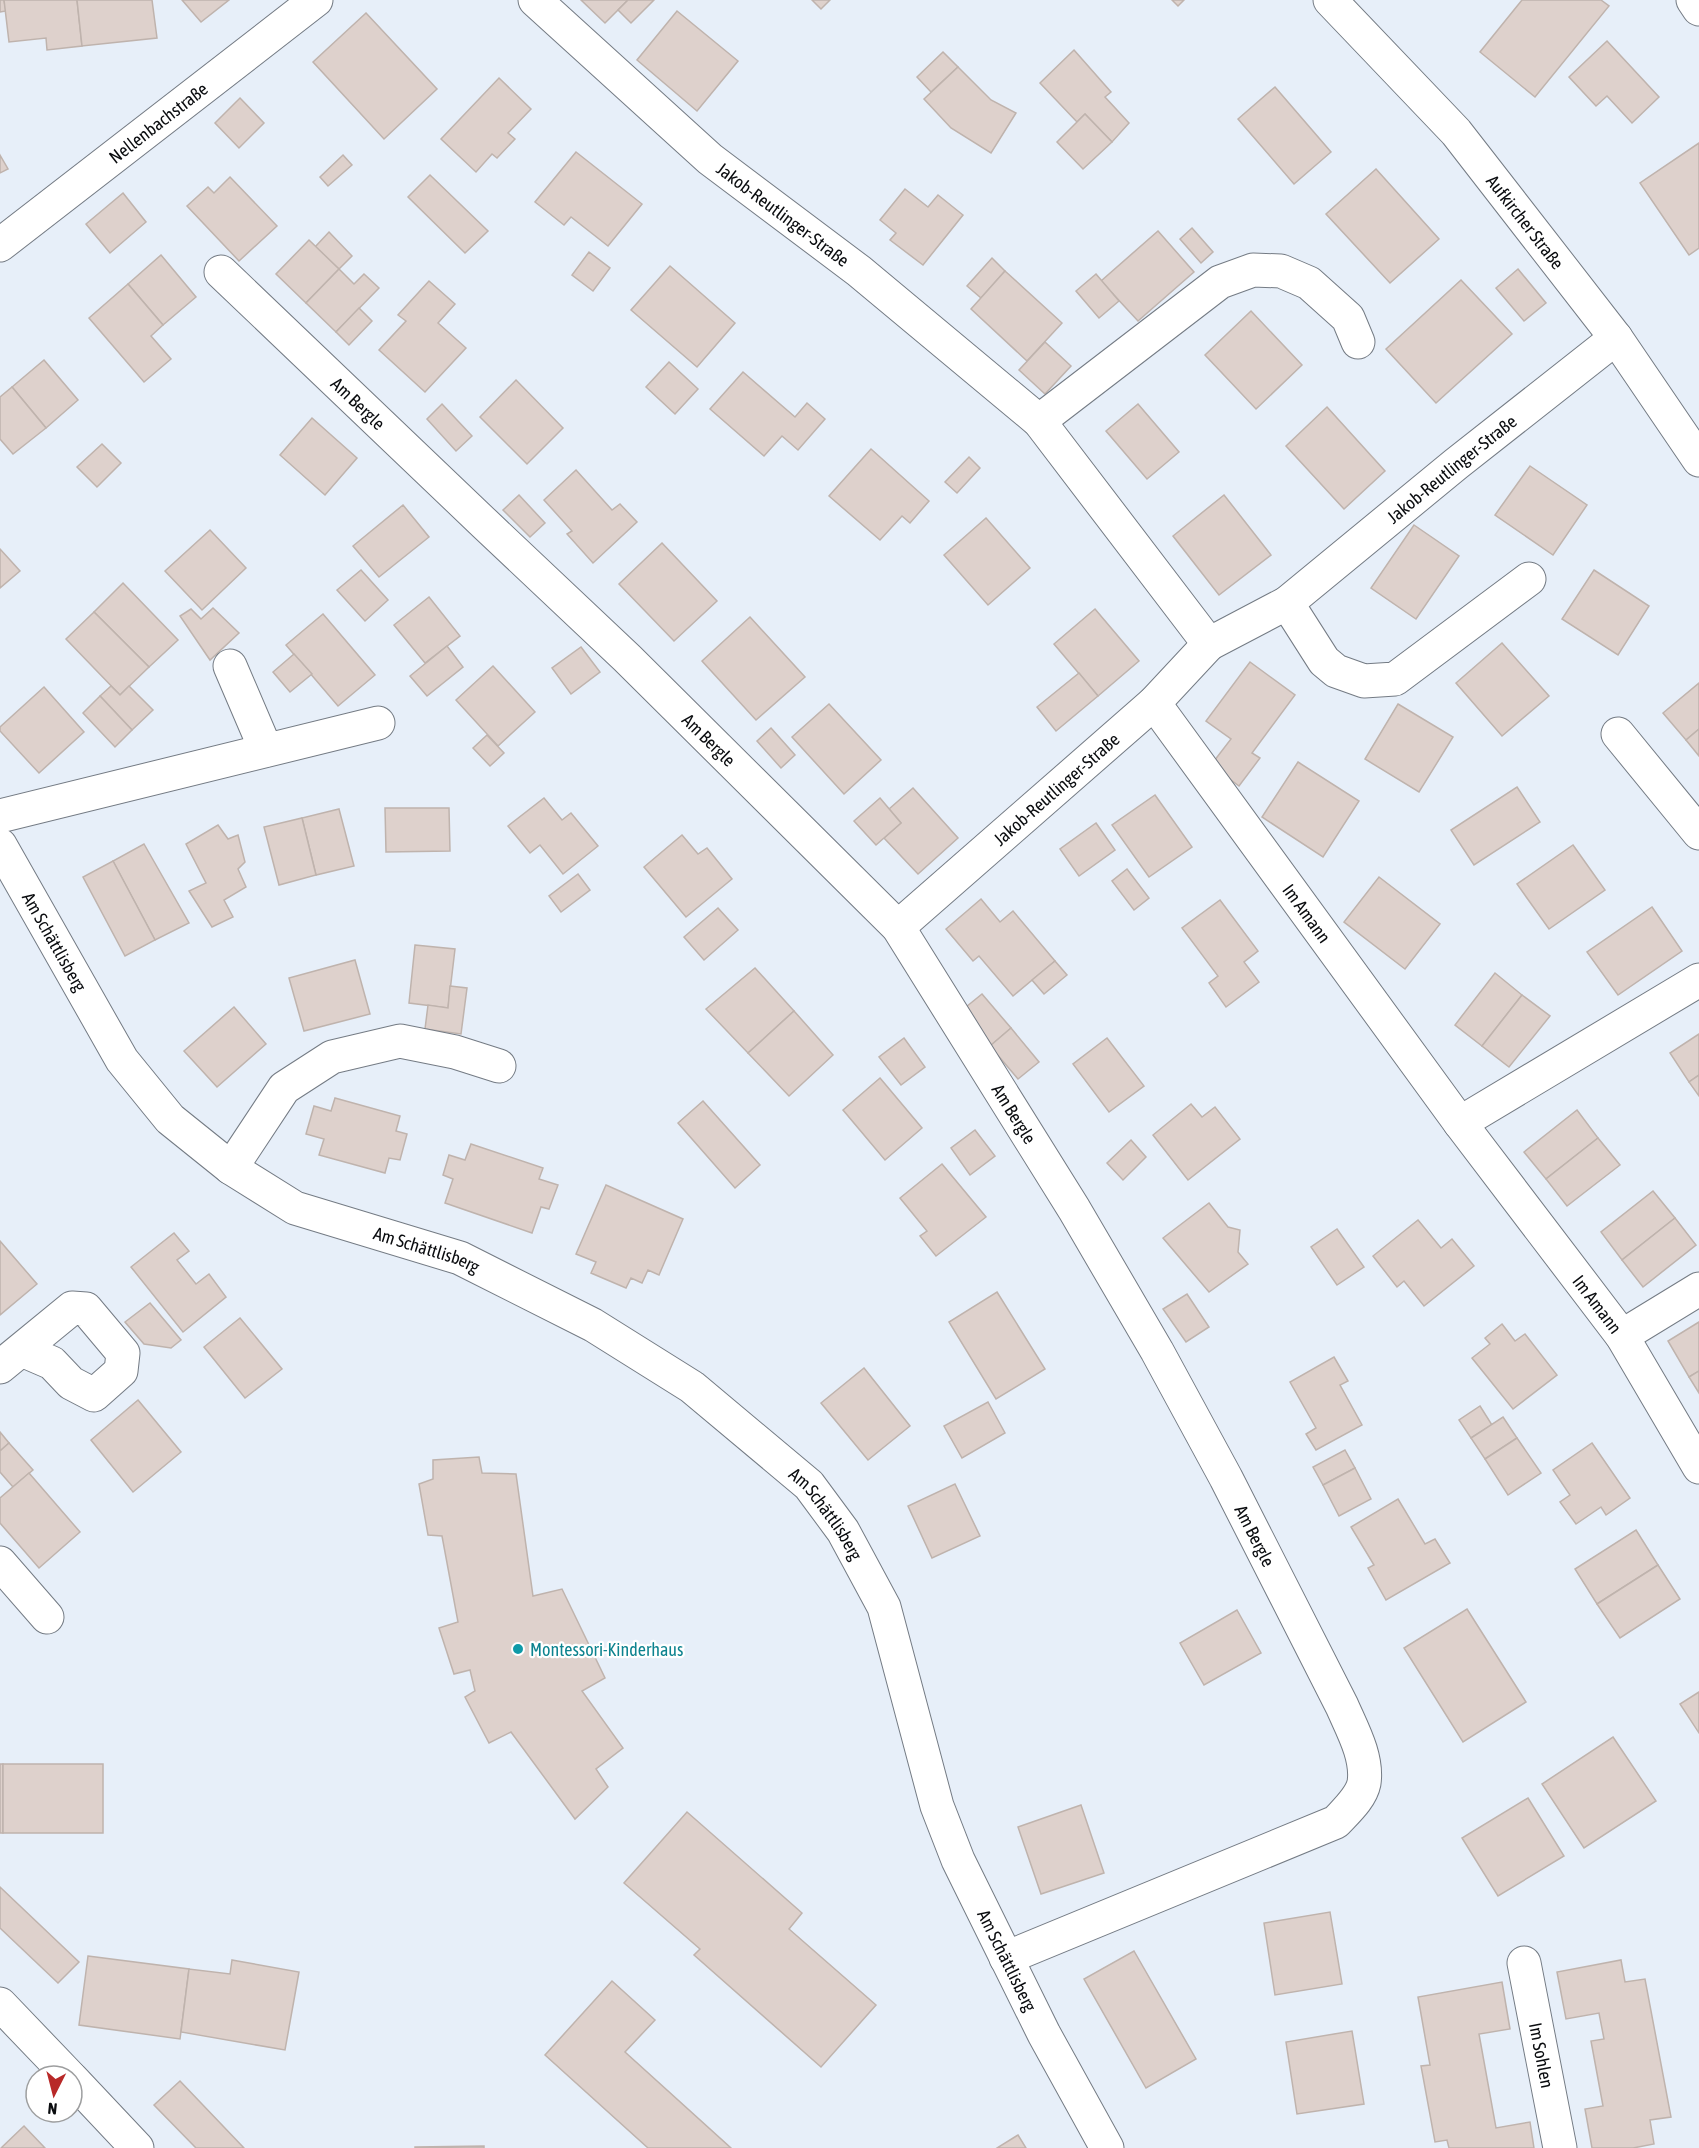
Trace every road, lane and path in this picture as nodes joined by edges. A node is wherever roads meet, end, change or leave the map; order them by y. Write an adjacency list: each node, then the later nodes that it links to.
1 (316, 0): 6 (street, Nellenbachstraße)
2 (535, 0): 10 (street, Jakob-Reutlinger-Straße)
3 (1330, 0): 8 (street, Aufkircher Straße)
4 (1693, 0): 5 (street)
5 (1699, 9)
6 (0, 245)
7 (221, 272): 23 (street, Am Bergle)
8 (1616, 338): 11 (street, Aufkircher Straße); 13 (street, Jakob-Reutlinger-Straße)
9 (1358, 342): 10 (street)
10 (1039, 421): 14 (street, Jakob-Reutlinger-Straße)
11 (1699, 459)
12 (1529, 579): 13 (street)
13 (1287, 603): 14 (street, Jakob-Reutlinger-Straße)
14 (1209, 644): 16 (street, Jakob-Reutlinger-Straße)
15 (230, 666): 19 (street)
16 (1154, 703): 23 (street, Jakob-Reutlinger-Straße); 26 (street, Im Amann)
17 (378, 723): 19 (street)
18 (1618, 734): 21 (street)
19 (266, 750): 20 (street)
20 (0, 816)
21 (1699, 833)
22 (0, 845): 27 (street, Am Schättlisberg)
23 (898, 927): 33 (street, Am Bergle)
24 (1699, 980): 26 (street)
25 (499, 1066): 27 (street)
26 (1460, 1123): 29 (street, Im Amann)
27 (231, 1168): 33 (street, Am Schättlisberg)
28 (1699, 1289): 29 (street)
29 (1622, 1336): 30 (street, Im Amann)
30 (1699, 1467)
31 (0, 1563): 32 (street)
32 (47, 1617)
33 (1006, 1959): 39 (street, Am Schättlisberg)
34 (1524, 1963): 40 (street, Im Sohlen)
35 (0, 2004): 36 (street)
36 (57, 2064)
37 (84, 2093): 38 (street)
38 (137, 2148)
39 (1107, 2148)
40 (1560, 2148)

